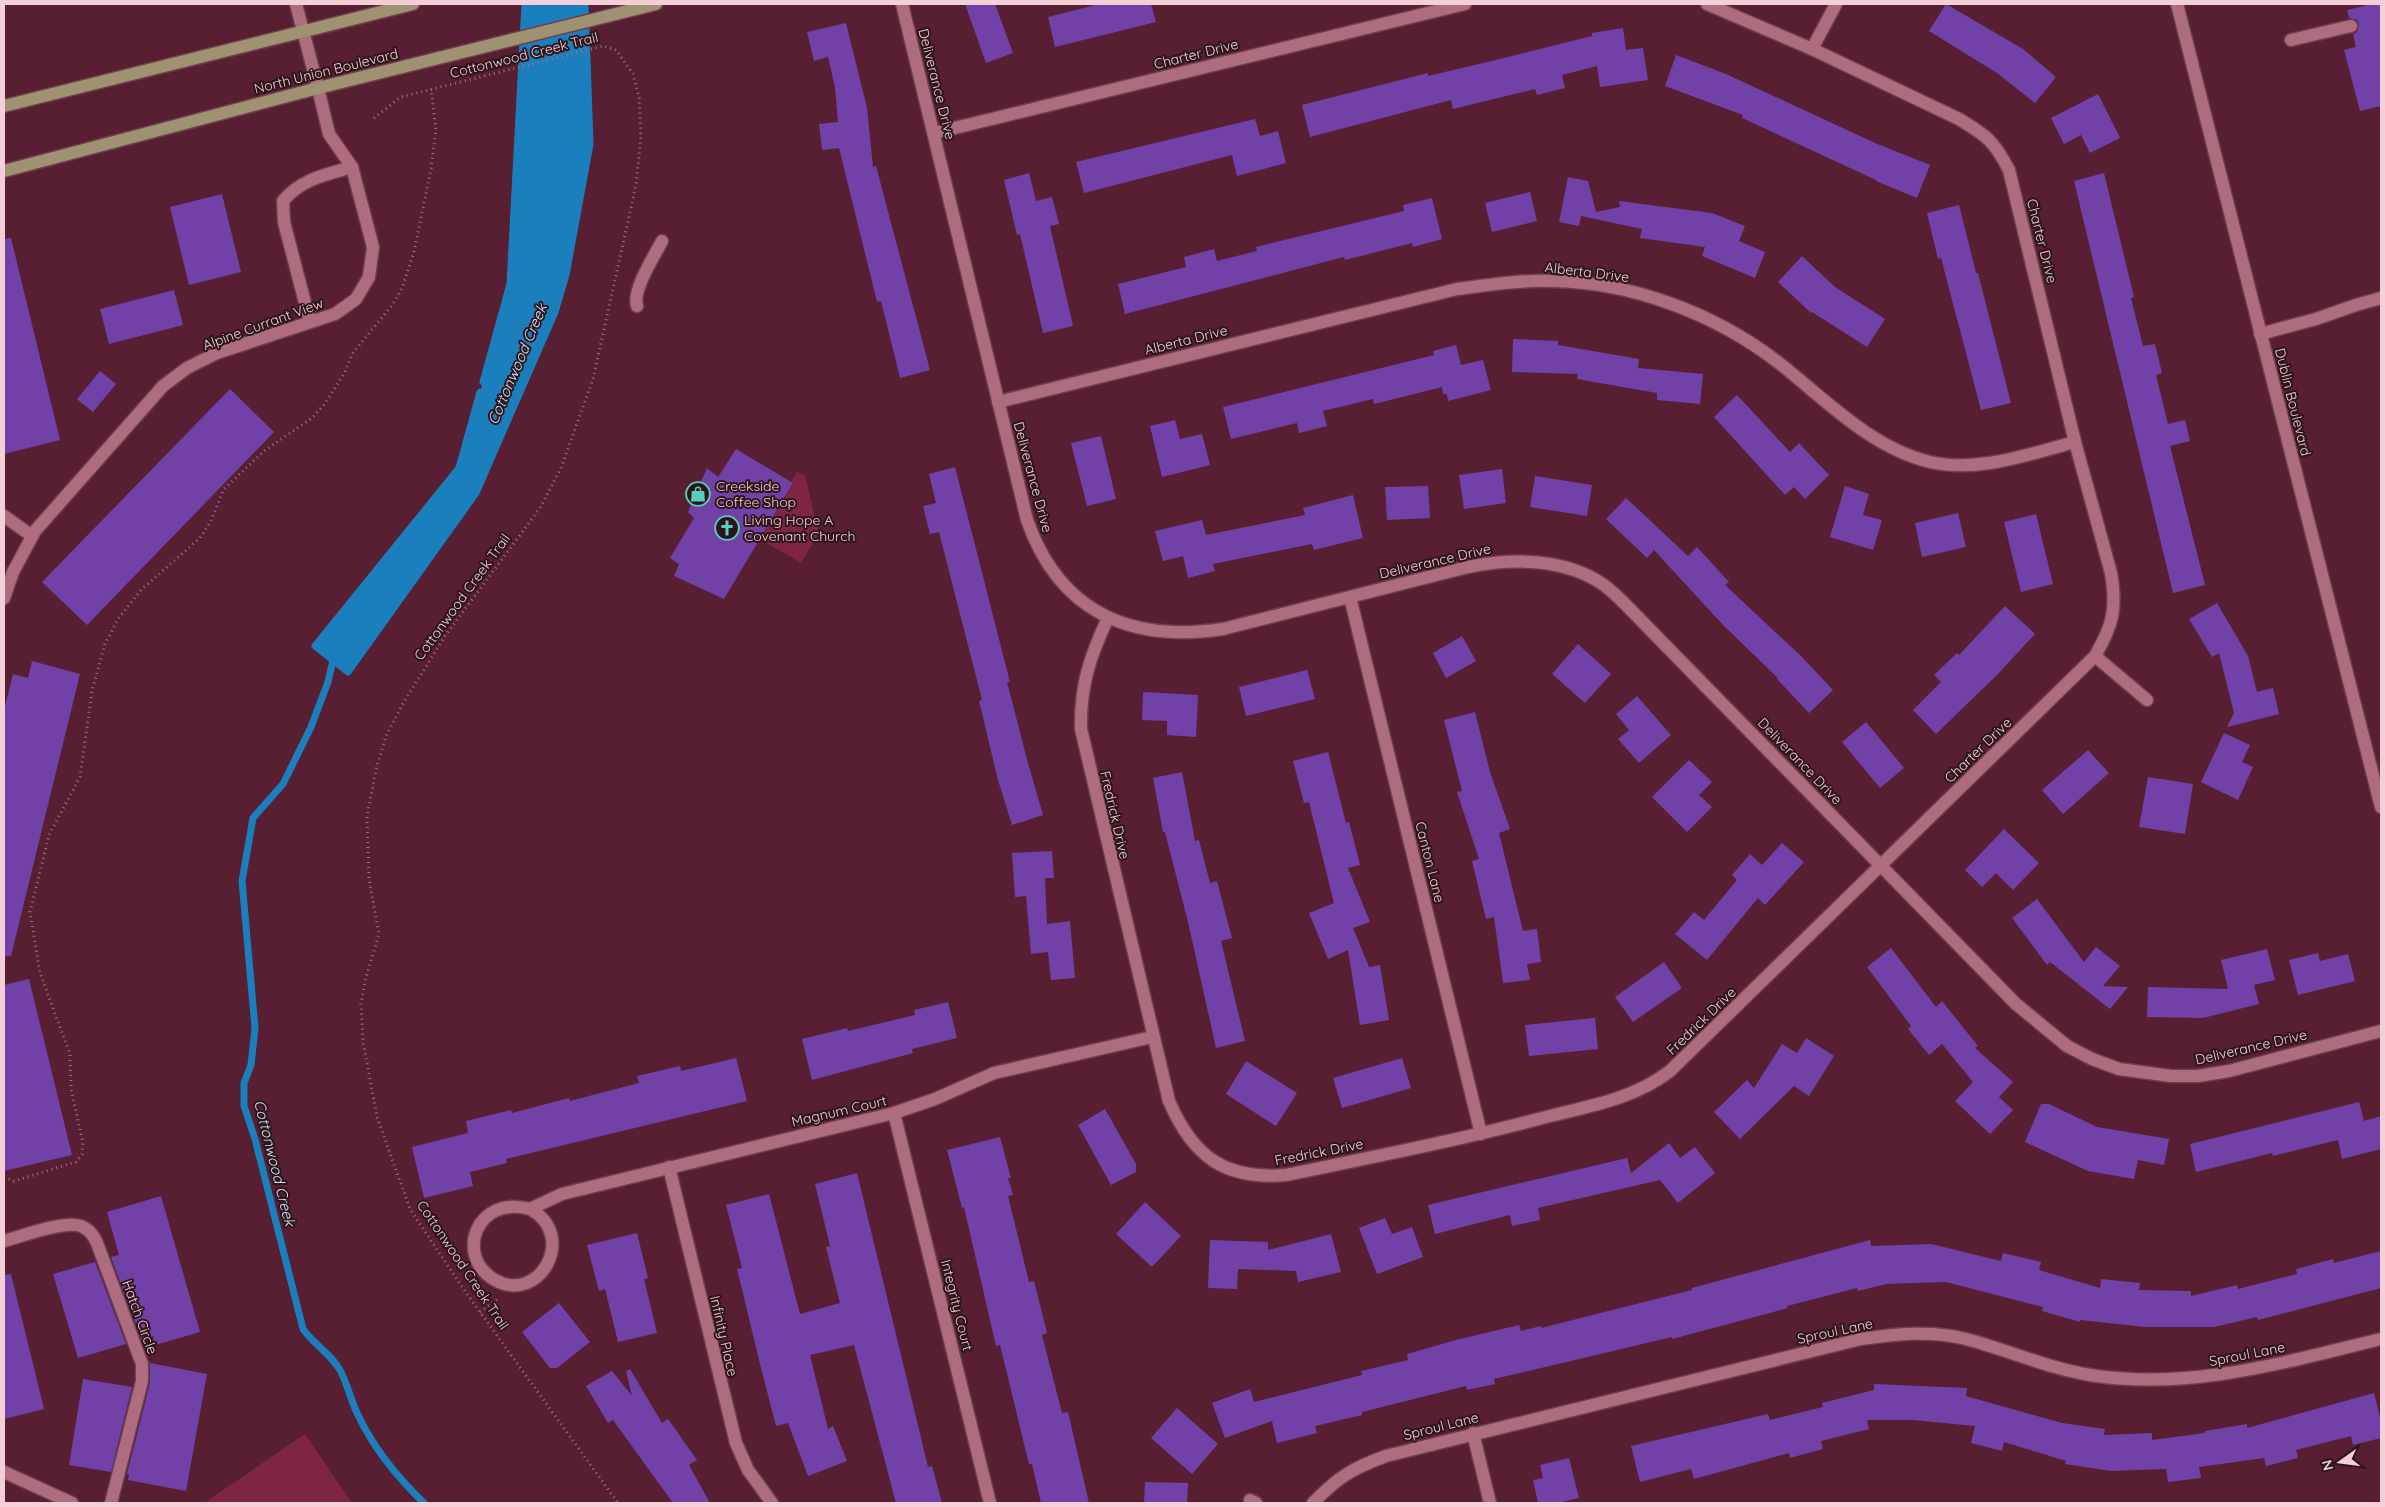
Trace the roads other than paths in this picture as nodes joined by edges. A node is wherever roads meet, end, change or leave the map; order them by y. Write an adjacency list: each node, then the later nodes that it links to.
1 (296, 4): 10 (street, Alpine Currant View)
2 (413, 4): 10 (main road)
3 (656, 4): 13 (main road, North Union Boulevard)
4 (902, 4): 15 (street, Deliverance Drive)
5 (1465, 4): 15 (street, Charter Drive)
6 (1707, 4): 12 (street, Charter Drive)
7 (1836, 4): 12 (street)
8 (2177, 4): 22 (street, Dublin Boulevard)
9 (2351, 26): 11 (street)
10 (302, 30): 13 (street, Alpine Currant View); 14 (main road)
11 (2291, 40)
12 (1812, 49): 24 (street, Charter Drive)
13 (318, 88): 16 (street, Alpine Currant View); 17 (main road, North Union Boulevard)
14 (4, 106)
15 (934, 133): 23 (street, Deliverance Drive)
16 (352, 167): 21 (street, Alpine Currant View); 21 (street)
17 (4, 171)
18 (662, 241): 20 (street)
19 (2381, 298): 22 (street)
20 (638, 306)
21 (310, 322): 26 (street, Alpine Currant View)
22 (2260, 334): 32 (street, Dublin Boulevard)
23 (998, 402): 24 (street, Alberta Drive); 29 (street, Deliverance Drive)
24 (2075, 442): 30 (street, Charter Drive)
25 (4, 516): 26 (street)
26 (32, 536): 28 (street, Alpine Currant View)
27 (1350, 597): 29 (street, Deliverance Drive); 33 (street, Deliverance Drive); 37 (street, Canton Lane)
28 (4, 598)
29 (1108, 618): 35 (street, Fredrick Drive)
30 (2095, 656): 31 (street); 33 (street, Charter Drive)
31 (2148, 700)
32 (2381, 807)
33 (1881, 866): 34 (street, Deliverance Drive); 37 (street, Fredrick Drive)
34 (2381, 1031)
35 (1152, 1037): 36 (street, Magnum Court); 37 (street, Fredrick Drive)
36 (894, 1113): 38 (street, Magnum Court); 47 (street, Integrity Court)
37 (1481, 1134)
38 (669, 1167): 39 (street, Magnum Court); 46 (street, Infinity Place)
39 (530, 1209): 39 (street)
40 (4, 1241): 45 (street, Hatch Circle)
41 (2381, 1339): 42 (street, Sproul Lane)
42 (1473, 1434): 48 (street, Sproul Lane); 49 (street)
43 (4, 1472): 44 (street)
44 (72, 1503)
45 (111, 1503)
46 (772, 1503)
47 (990, 1503)
48 (1313, 1503)
49 (1490, 1503)

